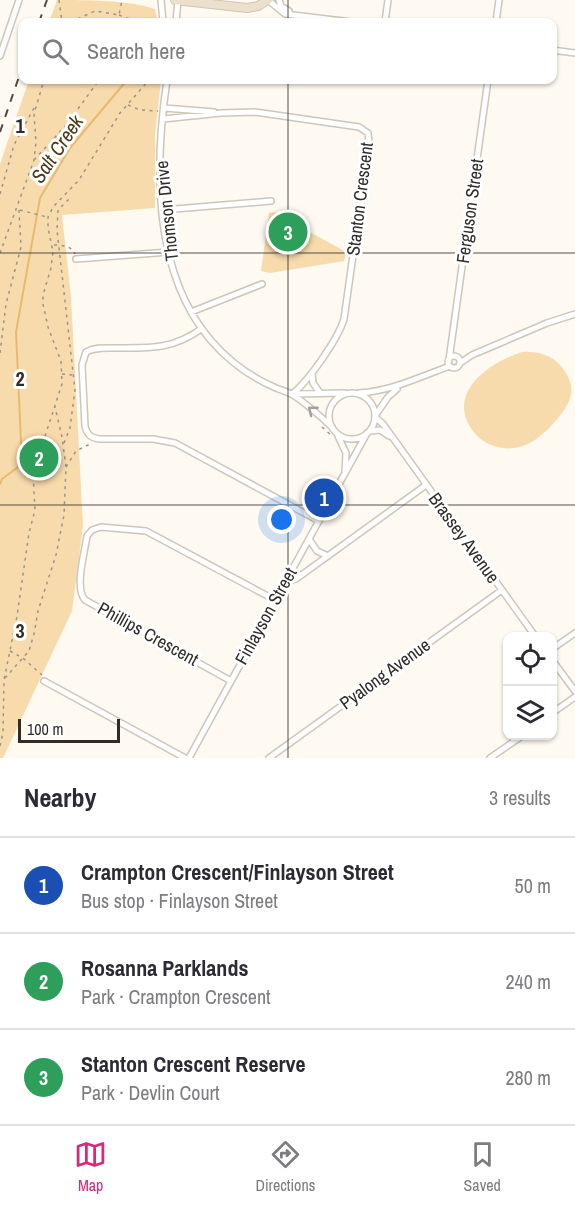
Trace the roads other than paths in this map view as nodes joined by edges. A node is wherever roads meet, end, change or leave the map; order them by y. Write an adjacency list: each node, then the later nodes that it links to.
1 (19, 0): 18 (street)
2 (161, 0): 11 (street)
3 (177, 0): 9 (street); 12 (street)
4 (207, 0): 9 (street)
5 (268, 0): 9 (street); 10 (street)
6 (279, 0): 10 (street)
7 (388, 0): 14 (street)
8 (499, 0): 15 (street)
9 (229, 6)
10 (299, 15): 13 (street)
11 (163, 18)
12 (176, 18)
13 (321, 18)
14 (386, 18)
15 (497, 18)
16 (557, 51): 17 (street)
17 (575, 53)
18 (0, 56)
19 (167, 84): 21 (street, Thomson Drive)
20 (487, 84): 32 (street, Ferguson Street)
21 (164, 110): 22 (street, Stanton Crescent); 23 (street, Thomson Drive)
22 (222, 113): 23 (street, Stanton Crescent); 35 (street, Stanton Crescent)
23 (163, 119): 25 (street, Thomson Drive)
24 (271, 201): 25 (street)
25 (163, 210): 26 (street, Thomson Drive)
26 (169, 252): 27 (street); 29 (street, Thomson Drive)
27 (76, 259)
28 (262, 284): 29 (street)
29 (191, 312): 31 (street, Thomson Drive)
30 (575, 314): 33 (street)
31 (201, 329): 39 (street, Thomson Drive); 46 (street)
32 (452, 343): 33 (street, Ferguson Street); 34 (street, Ferguson Street)
33 (458, 359): 34 (street); 34 (street)
34 (449, 363): 36 (street)
35 (314, 368): 37 (street); 39 (street, Stanton Crescent)
36 (400, 386): 38 (street); 40 (street)
37 (320, 393): 38 (street, Thomson Drive); 39 (street, Thomson Drive)
38 (353, 393): 40 (street); 41 (street)
39 (292, 394): 41 (street, Thomson Drive, one-way to 39)
40 (375, 417): 42 (street); 43 (street, Brassey Avenue)
41 (333, 428): 42 (street); 44 (street, Finlayson Street)
42 (368, 432): 43 (street); 44 (street, Finlayson Street)
43 (392, 439): 45 (street, Brassey Avenue)
44 (344, 474): 46 (street, Finlayson Street)
45 (426, 485): 48 (street); 50 (street, Brassey Avenue)
46 (319, 521): 47 (street, Finlayson Street)
47 (309, 539): 48 (street); 49 (street, Finlayson Street)
48 (328, 556): 49 (street)
49 (285, 582): 51 (street, Finlayson Street)
50 (502, 590): 52 (street, Brassey Avenue); 63 (street, Pyalong Avenue)
51 (275, 600): 57 (street, Finlayson Street); 57 (street, Phillips Crescent)
52 (532, 632)
53 (575, 633): 54 (street)
54 (557, 646)
55 (557, 667): 58 (street)
56 (44, 681): 62 (street)
57 (231, 681): 62 (street, Finlayson Street)
58 (575, 691)
59 (575, 697): 60 (street)
60 (557, 710)
61 (515, 740): 64 (street)
62 (187, 758)
63 (269, 758)
64 (490, 758)

